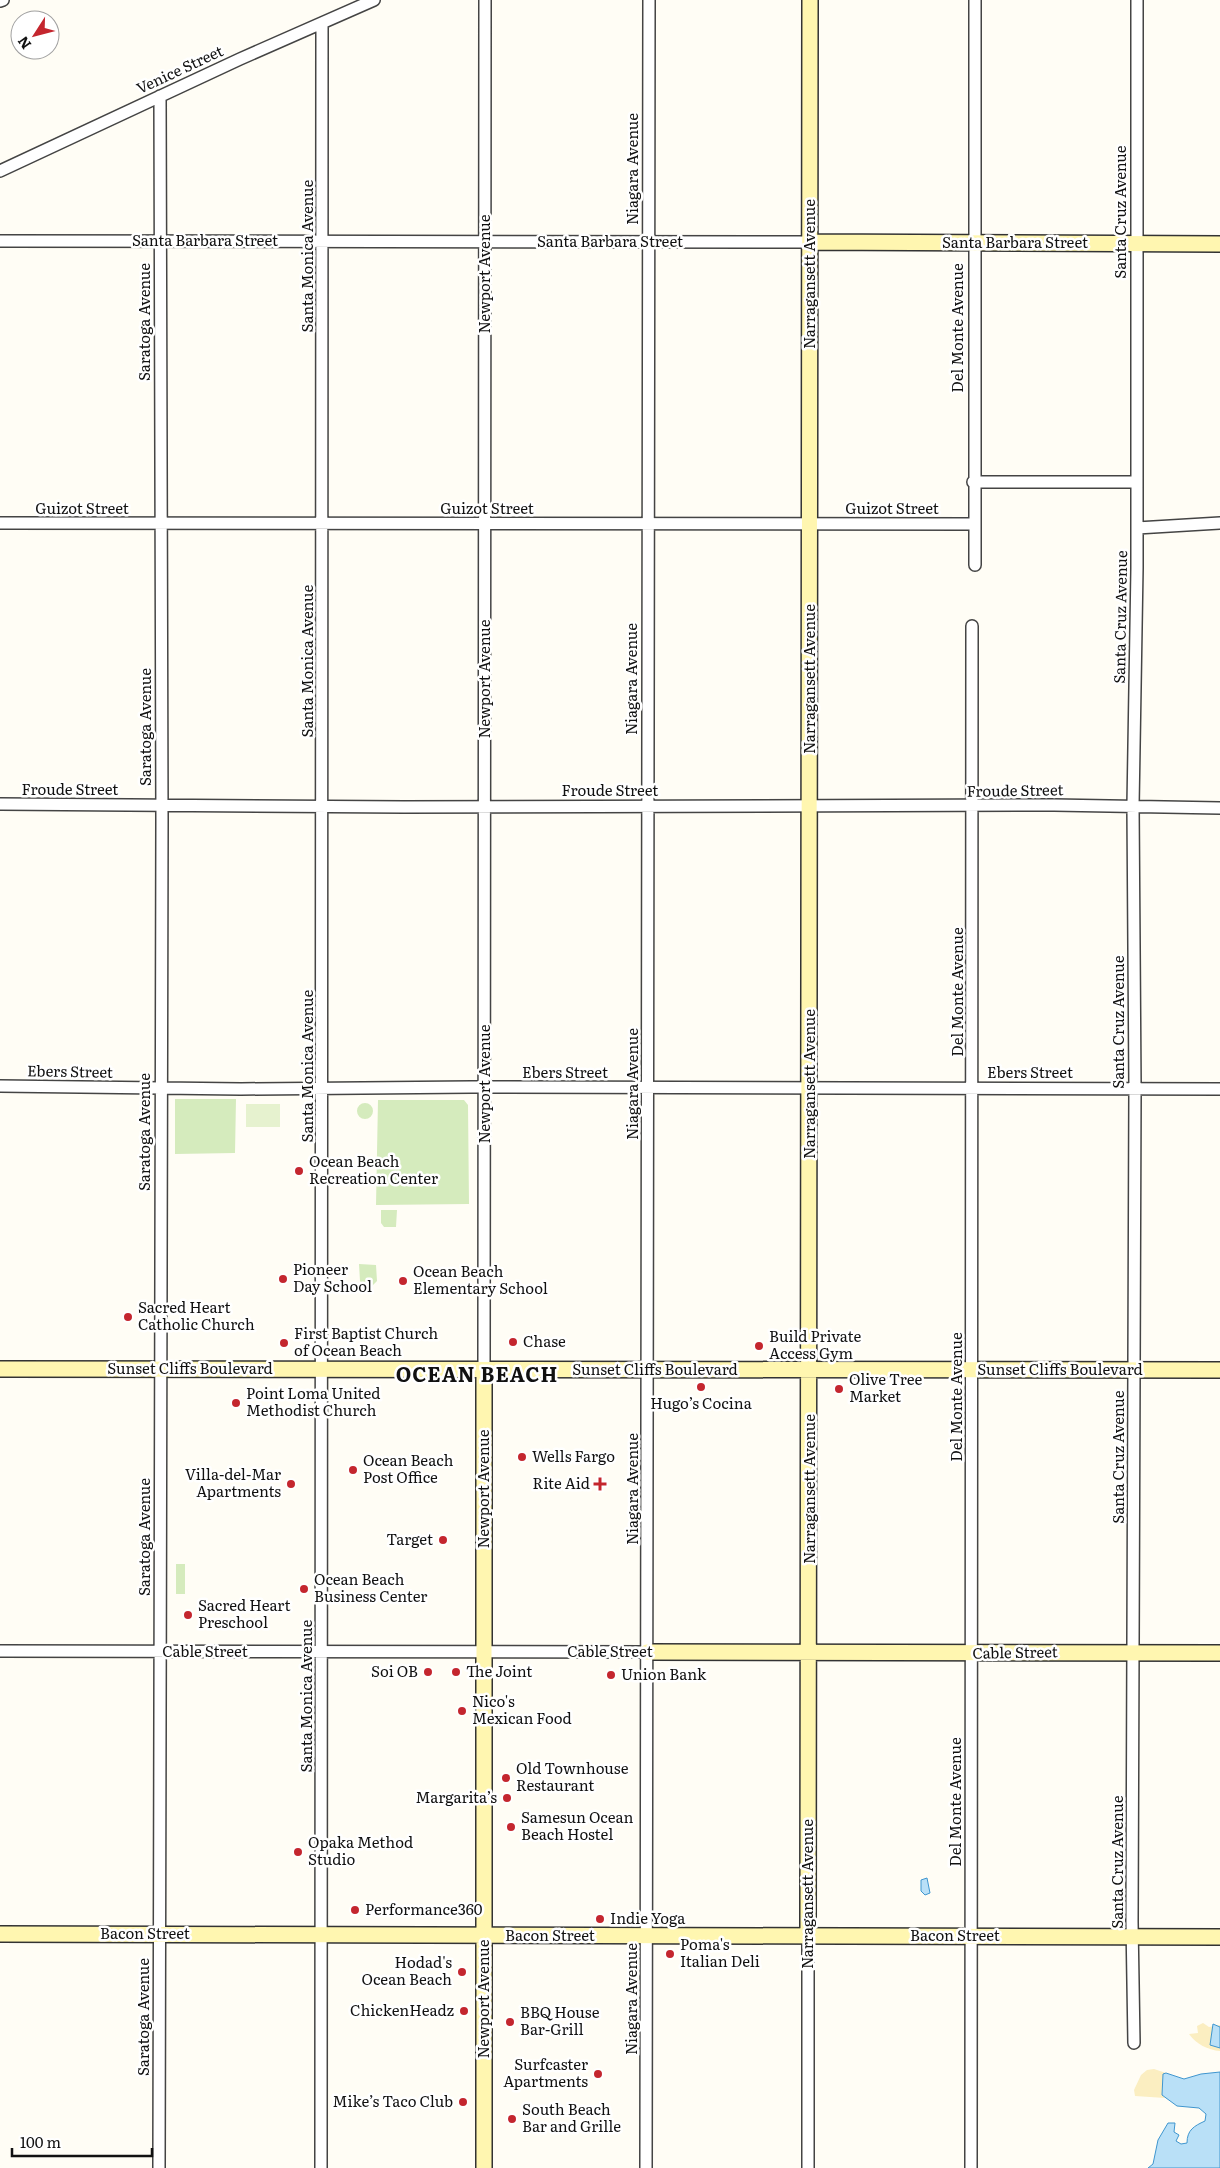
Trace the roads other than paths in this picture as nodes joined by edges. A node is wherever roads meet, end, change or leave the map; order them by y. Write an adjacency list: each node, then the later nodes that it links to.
1 (374, 0): 7 (street, Venice Street)
2 (485, 0): 13 (street, Newport Avenue)
3 (649, 0): 14 (street, Niagara Avenue)
4 (810, 0): 15 (street, Narragansett Avenue)
5 (974, 0): 16 (street, Del Monte Avenue)
6 (1137, 0): 17 (street, Santa Cruz Avenue)
7 (322, 24): 8 (street, Venice Street); 12 (street, Santa Monica Avenue)
8 (160, 96): 9 (street, Venice Street); 11 (street, Saratoga Avenue)
9 (0, 171)
10 (0, 241): 11 (street, Santa Barbara Street)
11 (160, 241): 12 (street, Santa Barbara Street); 23 (street, Saratoga Avenue)
12 (323, 241): 13 (street, Santa Barbara Street); 24 (street, Santa Monica Avenue)
13 (485, 242): 14 (street, Santa Barbara Street); 25 (street, Newport Avenue)
14 (648, 242): 15 (street, Santa Barbara Street); 26 (street, Niagara Avenue)
15 (810, 242): 16 (street, Santa Barbara Street); 27 (street, Narragansett Avenue)
16 (974, 242): 17 (street, Santa Barbara Street); 19 (street, Del Monte Avenue)
17 (1136, 244): 18 (street, Santa Barbara Street); 20 (street, Santa Cruz Avenue)
18 (1220, 244)
19 (973, 482): 20 (street); 28 (street, Del Monte Avenue)
20 (1136, 482): 29 (street, Santa Cruz Avenue)
21 (0, 523): 23 (street, Guizot Street)
22 (1220, 523): 29 (street)
23 (161, 524): 24 (street, Guizot Street); 34 (street, Saratoga Avenue)
24 (323, 524): 25 (street, Guizot Street); 38 (street, Santa Monica Avenue)
25 (486, 524): 26 (street, Guizot Street); 33 (street, Newport Avenue)
26 (648, 524): 27 (street, Guizot Street); 35 (street, Niagara Avenue)
27 (810, 524): 28 (street, Guizot Street); 39 (street, Narragansett Avenue)
28 (974, 524): 30 (street, Del Monte Avenue)
29 (1137, 528): 37 (street, Santa Cruz Avenue)
30 (975, 565)
31 (972, 626): 36 (street, Del Monte Avenue)
32 (0, 804): 34 (street, Froude Street)
33 (485, 805): 35 (street, Froude Street); 38 (street, Froude Street); 43 (street, Newport Avenue)
34 (161, 806): 38 (street, Froude Street); 46 (street, Saratoga Avenue)
35 (647, 806): 39 (street, Froude Street); 47 (street, Niagara Avenue)
36 (973, 806): 37 (street, Froude Street); 39 (street, Froude Street); 44 (street, Del Monte Avenue)
37 (1133, 806): 40 (street, Froude Street); 45 (street, Santa Cruz Avenue)
38 (323, 807): 42 (street, Santa Monica Avenue)
39 (810, 807): 48 (street, Narragansett Avenue)
40 (1220, 808)
41 (0, 1086): 46 (street, Ebers Street)
42 (322, 1088): 43 (street, Ebers Street); 46 (street, Ebers Street); 52 (street, Santa Monica Avenue)
43 (486, 1088): 47 (street, Ebers Street); 53 (street, Newport Avenue)
44 (972, 1088): 45 (street, Ebers Street); 48 (street, Ebers Street); 55 (street, Del Monte Avenue)
45 (1135, 1088): 49 (street, Ebers Street); 56 (street, Santa Cruz Avenue)
46 (160, 1089): 51 (street, Saratoga Avenue)
47 (648, 1089): 48 (street, Ebers Street); 58 (street, Niagara Avenue)
48 (810, 1089): 54 (street, Narragansett Avenue)
49 (1220, 1089)
50 (0, 1369): 51 (street, Sunset Cliffs Boulevard)
51 (161, 1369): 52 (street, Sunset Cliffs Boulevard); 60 (street, Saratoga Avenue)
52 (322, 1370): 53 (street, Sunset Cliffs Boulevard); 63 (street, Santa Monica Avenue)
53 (484, 1370): 58 (street, Sunset Cliffs Boulevard); 61 (street, Newport Avenue)
54 (810, 1370): 55 (street, Sunset Cliffs Boulevard); 58 (street, Sunset Cliffs Boulevard); 64 (street, Narragansett Avenue)
55 (972, 1370): 56 (street, Sunset Cliffs Boulevard); 65 (street, Del Monte Avenue)
56 (1134, 1370): 57 (street, Sunset Cliffs Boulevard); 66 (street, Santa Cruz Avenue)
57 (1220, 1370)
58 (647, 1371): 62 (street, Niagara Avenue)
59 (0, 1651): 60 (street, Cable Street)
60 (159, 1652): 63 (street, Cable Street); 69 (street, Saratoga Avenue)
61 (484, 1652): 62 (street, Cable Street); 63 (street, Cable Street); 71 (street, Newport Avenue)
62 (647, 1652): 64 (street, Cable Street); 72 (street, Niagara Avenue)
63 (322, 1653): 70 (street, Santa Monica Avenue)
64 (809, 1653): 65 (street, Cable Street); 73 (street, Narragansett Avenue)
65 (971, 1653): 66 (street, Cable Street); 74 (street, Del Monte Avenue)
66 (1134, 1653): 67 (street, Cable Street); 75 (street, Santa Cruz Avenue)
67 (1220, 1653)
68 (0, 1934): 69 (street, Bacon Street)
69 (159, 1934): 70 (street, Bacon Street); 78 (street, Saratoga Avenue)
70 (322, 1934): 71 (street, Bacon Street); 79 (street, Santa Monica Avenue)
71 (484, 1935): 72 (street, Bacon Street); 80 (street, Newport Avenue)
72 (647, 1936): 73 (street, Bacon Street); 81 (street, Niagara Avenue)
73 (808, 1936): 74 (street, Bacon Street); 82 (street, Narragansett Avenue)
74 (972, 1936): 75 (street, Bacon Street); 83 (street, Del Monte Avenue)
75 (1133, 1936): 76 (street, Bacon Street); 77 (street, Santa Cruz Avenue)
76 (1220, 1937)
77 (1134, 2044)
78 (159, 2168)
79 (321, 2168)
80 (484, 2168)
81 (646, 2168)
82 (808, 2168)
83 (971, 2168)

